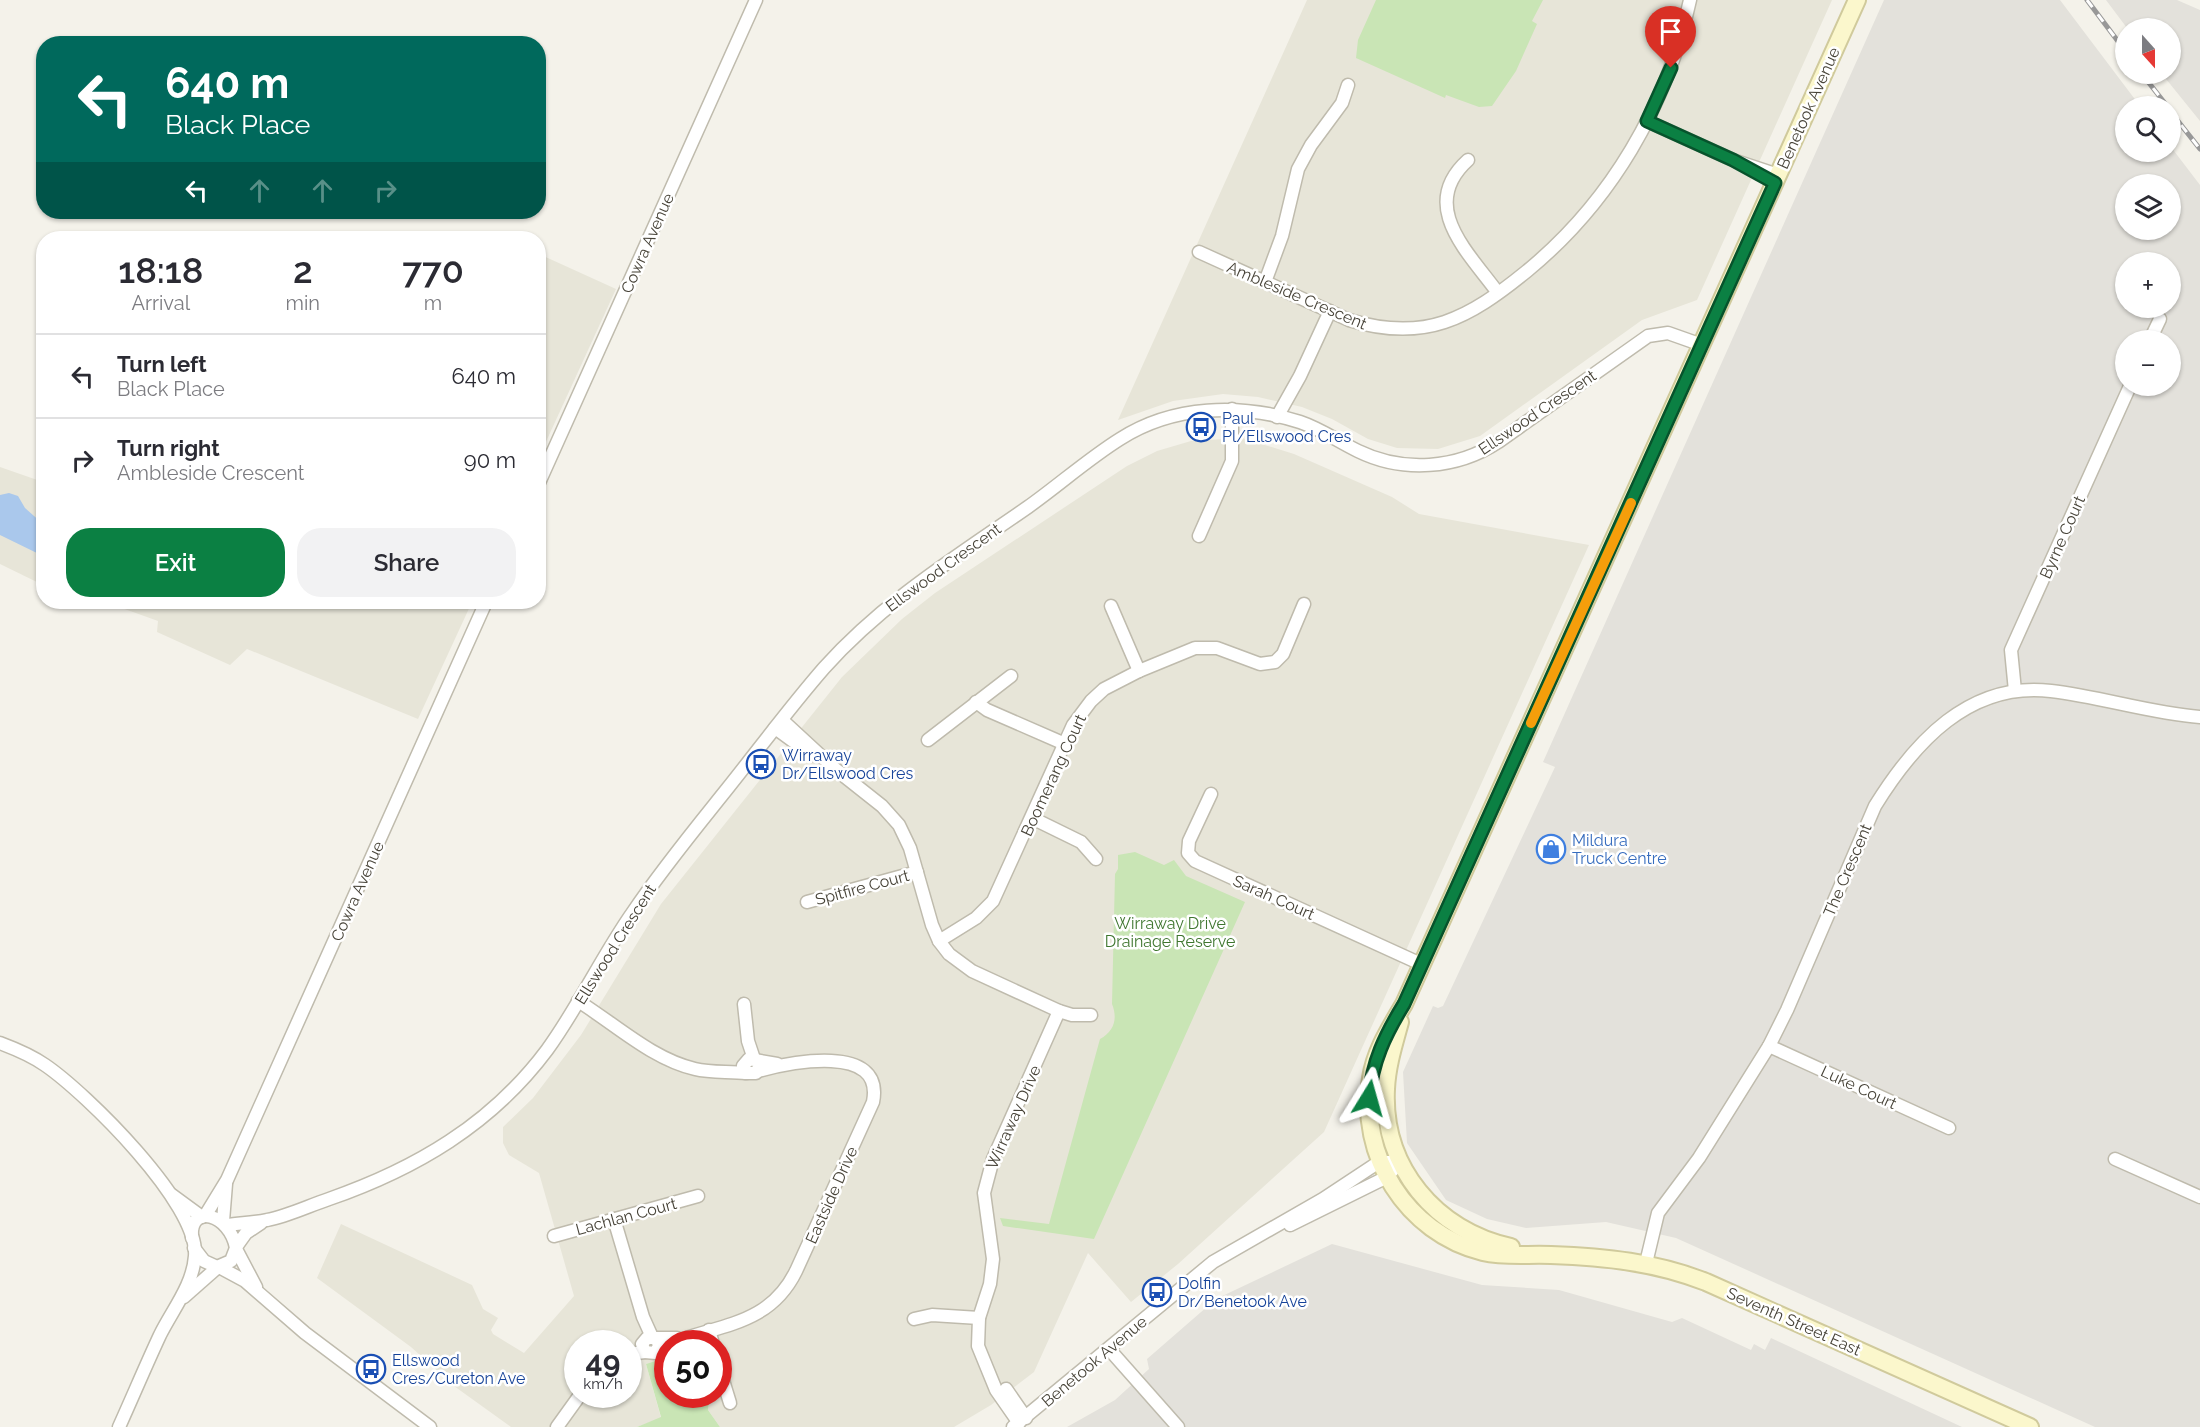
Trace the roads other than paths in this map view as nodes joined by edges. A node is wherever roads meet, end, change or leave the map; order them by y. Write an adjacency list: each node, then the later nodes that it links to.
1 (756, 0): 18 (street, Cowra Avenue)
2 (1690, 0): 5 (street, Ambleside Crescent)
3 (1857, 0): 7 (main road, Benetook Avenue)
4 (1347, 85): 9 (street)
5 (1647, 121): 7 (street); 10 (street, Ambleside Crescent)
6 (1468, 160): 10 (street)
7 (1777, 179): 14 (main road, Benetook Avenue)
8 (1199, 252): 9 (street, Ambleside Crescent)
9 (1265, 282): 11 (street, Ambleside Crescent)
10 (1498, 293): 11 (street, Ambleside Crescent)
11 (1330, 311): 17 (street)
12 (2160, 319): 13 (street)
13 (2155, 330)
14 (1702, 345): 17 (street, Ellswood Crescent); 37 (main road, Benetook Avenue)
15 (2125, 396): 25 (street, Byrne Court)
16 (1232, 410): 17 (street, Ellswood Crescent); 19 (street); 28 (street, Ellswood Crescent)
17 (1283, 418)
18 (546, 467)
19 (1199, 536)
20 (1304, 604): 23 (street, Boomerang Court)
21 (1111, 606): 23 (street)
22 (483, 609): 51 (street, Cowra Avenue)
23 (1139, 671): 30 (street, Boomerang Court)
24 (1011, 676): 26 (street)
25 (2015, 691): 27 (street, The Crescent); 44 (street, The Crescent)
26 (976, 702): 29 (street); 30 (street)
27 (2200, 717)
28 (778, 724): 34 (street); 40 (street, Ellswood Crescent)
29 (928, 740)
30 (1065, 744): 32 (street, Boomerang Court)
31 (1210, 794): 37 (street, Sarah Court)
32 (1032, 818): 33 (street); 36 (street, Boomerang Court)
33 (1096, 859)
34 (917, 872): 35 (street, Spitfire Court); 36 (street)
35 (807, 902)
36 (939, 941): 41 (street)
37 (1421, 964): 39 (main road, Benetook Avenue)
38 (744, 1004): 45 (street)
39 (1404, 1004): 48 (main road, Benetook Avenue); 49 (main road, Benetook Avenue)
40 (576, 1005): 45 (street, Eastside Drive); 57 (street, Ellswood Crescent)
41 (1059, 1011): 42 (street); 68 (street, Wirraway Drive)
42 (1091, 1015)
43 (0, 1043): 52 (street)
44 (1769, 1046): 46 (street, Luke Court); 64 (street, The Crescent)
45 (751, 1065): 70 (street, Eastside Drive)
46 (1949, 1128)
47 (2115, 1159): 54 (street)
48 (1379, 1162): 49 (street); 50 (main road, Seventh Street East); 62 (street, Benetook Avenue)
49 (1400, 1162): 50 (street, Benetook Avenue); 63 (main road, Seventh Street East)
50 (1387, 1178): 62 (street, Benetook Avenue); 63 (main road, Seventh Street East)
51 (227, 1180): 55 (street); 58 (street)
52 (169, 1192): 55 (street); 60 (street)
53 (698, 1196): 56 (street, Lachlan Court)
54 (2200, 1197)
55 (203, 1217): 58 (street); 60 (street)
56 (614, 1219): 59 (street, Lachlan Court); 71 (street)
57 (265, 1221): 58 (street, Ellswood Crescent); 61 (street, Ellswood Crescent)
58 (225, 1223): 61 (street)
59 (554, 1236)
60 (193, 1243): 65 (street); 67 (street)
61 (236, 1248): 65 (street); 66 (street)
62 (1232, 1251): 72 (street, Benetook Avenue)
63 (1547, 1255): 64 (main road, Seventh Street East)
64 (1646, 1263): 79 (main road, Seventh Street East)
65 (218, 1267): 66 (street); 67 (street)
66 (260, 1293): 76 (street)
67 (178, 1302): 75 (street)
68 (979, 1318): 69 (street); 74 (street, Wirraway Drive)
69 (914, 1319)
70 (709, 1330)
71 (654, 1344)
72 (1109, 1349): 74 (street, Benetook Avenue); 78 (street)
73 (571, 1408): 77 (street)
74 (1019, 1423)
75 (119, 1427)
76 (430, 1427)
77 (557, 1427)
78 (1178, 1427)
79 (2030, 1427)

